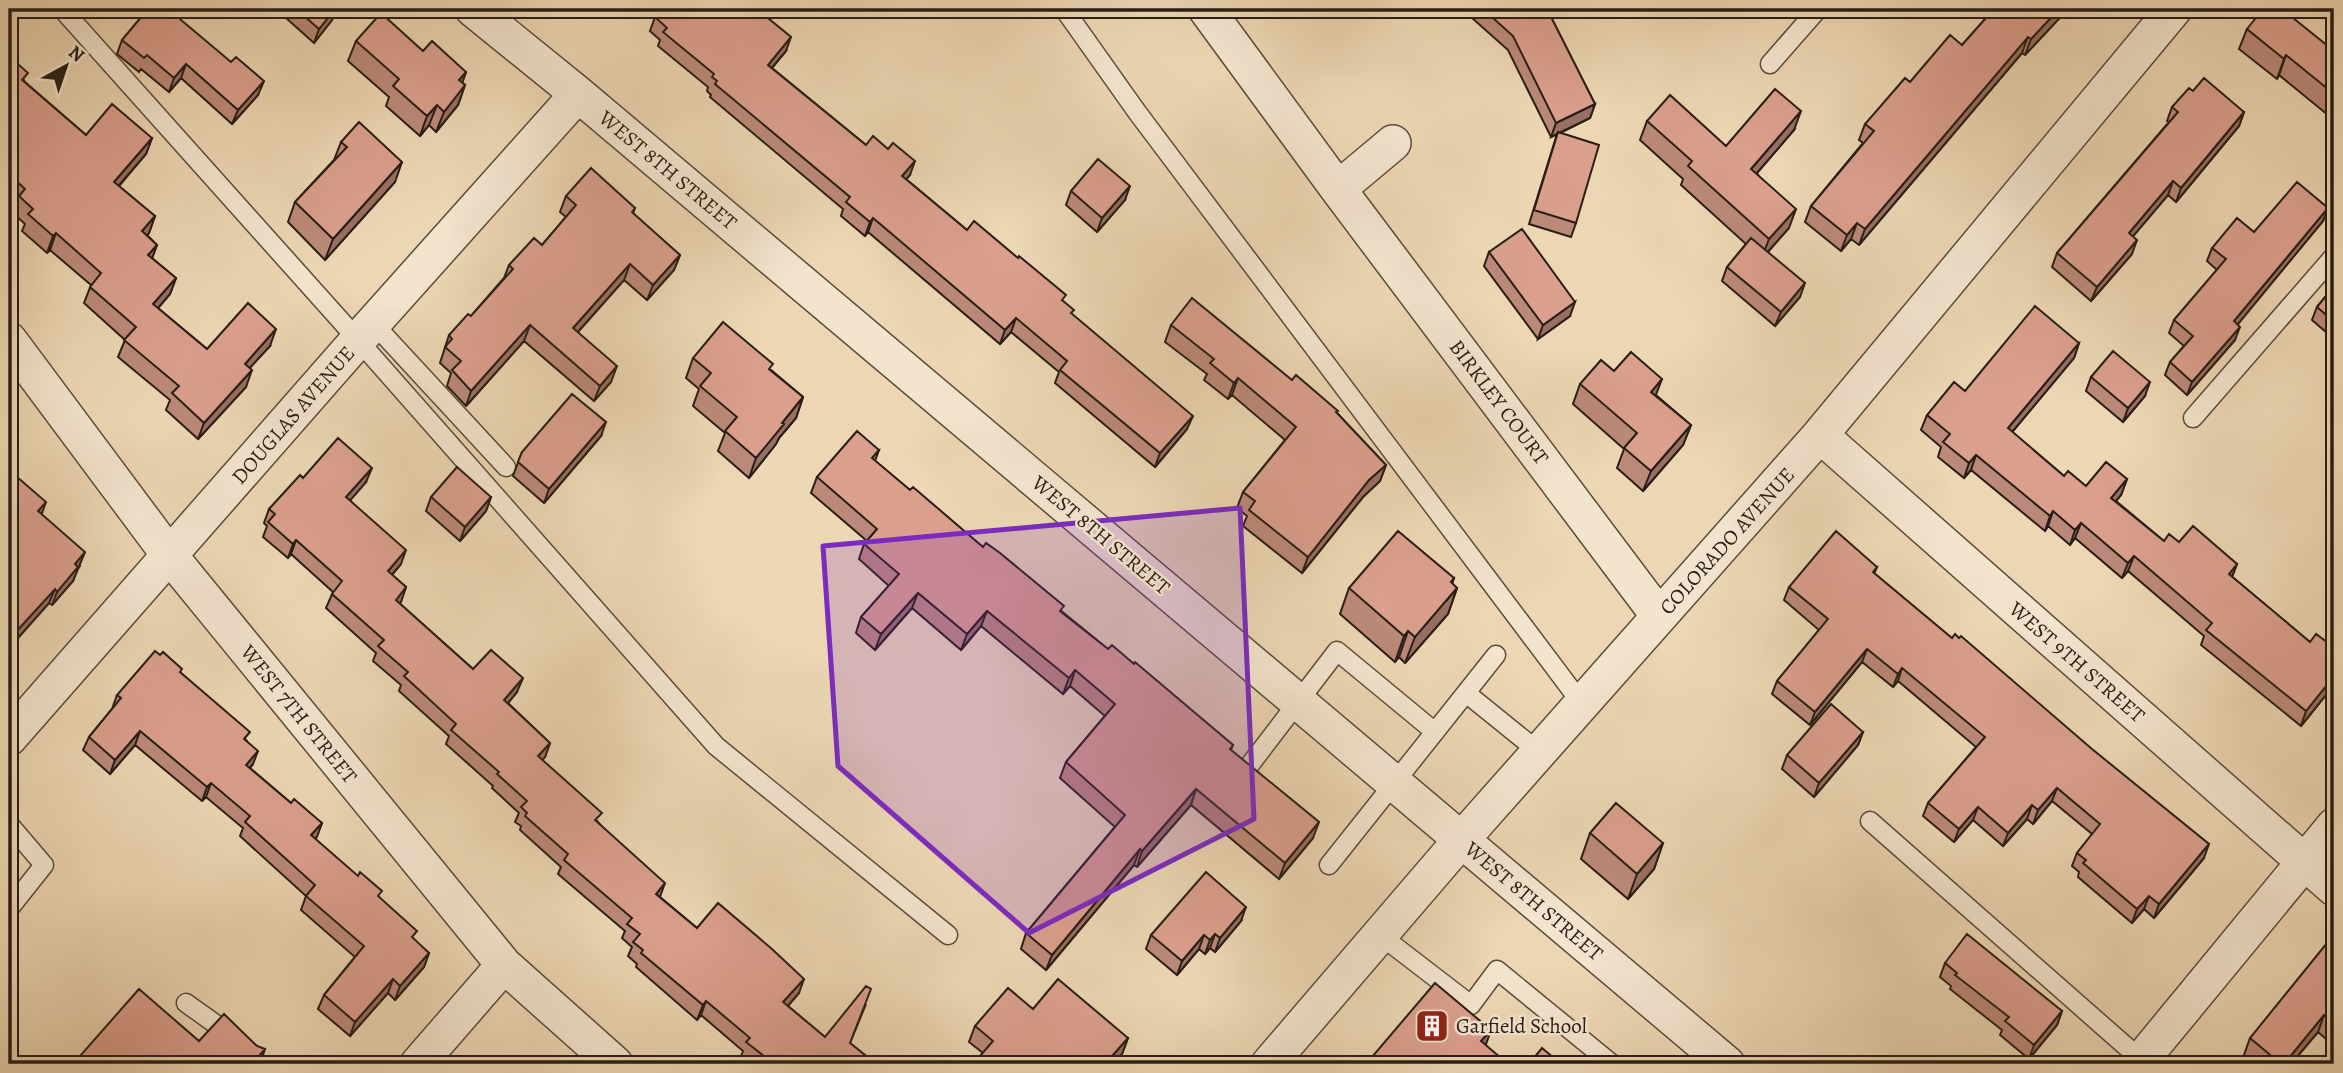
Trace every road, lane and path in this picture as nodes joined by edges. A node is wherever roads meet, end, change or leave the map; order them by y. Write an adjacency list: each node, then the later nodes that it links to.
1 (62, 9): 12 (lane)
2 (473, 9): 8 (street, WEST 8TH STREET)
3 (1064, 9): 22 (lane)
4 (1206, 9): 10 (street, BIRKLEY COURT)
5 (1818, 9): 7 (lane)
6 (2174, 9): 15 (street, COLORADO AVENUE)
7 (1770, 64)
8 (578, 94): 12 (street, DOUGLAS AVENUE); 21 (street, WEST 8TH STREET)
9 (1393, 143): 10 (street)
10 (1338, 189): 18 (street, BIRKLEY COURT)
11 (2334, 256): 14 (lane)
12 (366, 331): 16 (lane); 17 (street, DOUGLAS AVENUE); 36 (lane)
13 (9, 340): 17 (street, WEST 7TH STREET)
14 (2193, 418)
15 (1820, 435): 18 (street, COLORADO AVENUE); 32 (street, WEST 9TH STREET)
16 (506, 467)
17 (170, 556): 24 (street, DOUGLAS AVENUE); 38 (street, WEST 7TH STREET)
18 (1660, 616): 22 (street, COLORADO AVENUE)
19 (1496, 655): 20 (lane)
20 (1466, 693): 23 (lane); 25 (lane)
21 (1298, 701): 23 (lane); 26 (lane); 27 (street, WEST 8TH STREET)
22 (1582, 704): 25 (street, COLORADO AVENUE)
23 (1435, 732): 27 (lane)
24 (9, 738)
25 (1539, 752): 31 (street, COLORADO AVENUE)
26 (1249, 766)
27 (1394, 783): 31 (street, WEST 8TH STREET); 33 (lane)
28 (1870, 821): 41 (lane)
29 (9, 824): 35 (lane)
30 (2334, 826): 32 (street)
31 (1462, 839): 37 (street, COLORADO AVENUE); 40 (street, WEST 8TH STREET)
32 (2303, 862): 34 (street, WEST 9TH STREET); 41 (street)
33 (1329, 865)
34 (2334, 888)
35 (9, 909)
36 (947, 935)
37 (1380, 935): 45 (street, COLORADO AVENUE); 46 (lane)
38 (504, 965): 43 (street); 44 (street, WEST 7TH STREET)
39 (186, 1003): 42 (lane)
40 (1718, 1061)
41 (2142, 1063)
42 (256, 1064)
43 (418, 1064)
44 (615, 1064)
45 (1269, 1064)
46 (1612, 1064)

